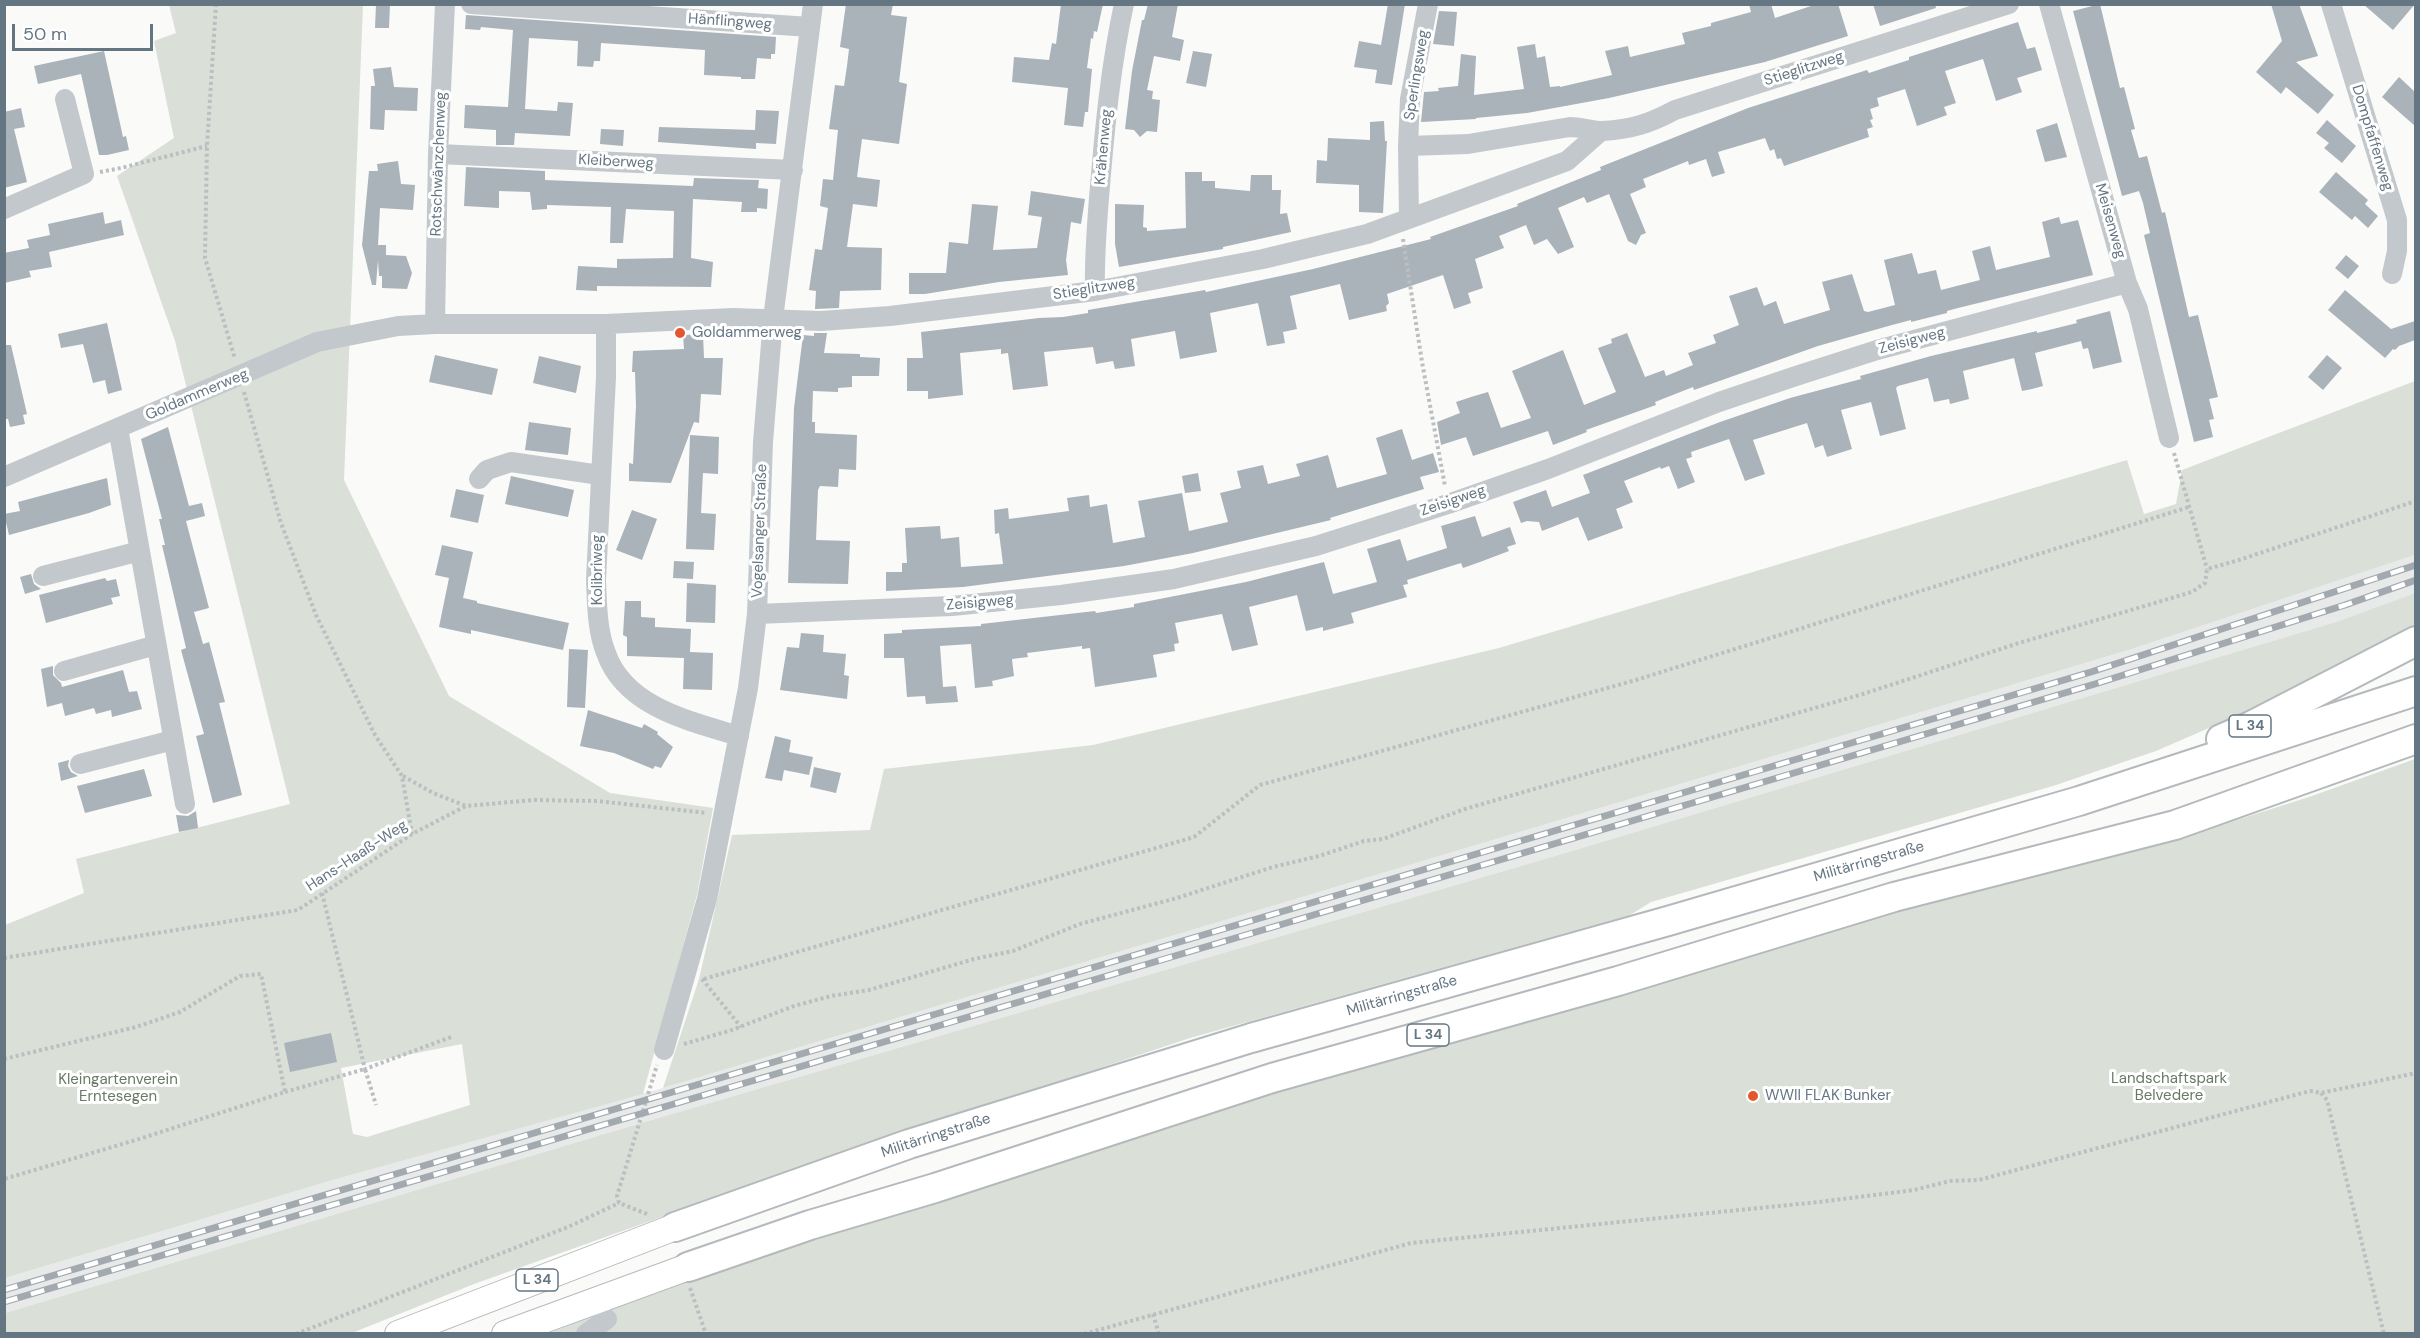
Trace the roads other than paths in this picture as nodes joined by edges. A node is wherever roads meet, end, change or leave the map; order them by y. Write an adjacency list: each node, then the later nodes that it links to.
1 (445, 4): 13 (street, Rotschwänzchenweg)
2 (471, 4): 9 (street, Hänflingweg)
3 (813, 4): 9 (street, Vogelsanger Straße)
4 (1124, 4): 19 (street, Krähenweg)
5 (1428, 4): 12 (street, Sperlingsweg)
6 (2009, 4): 11 (street, Stieglitzweg)
7 (2049, 4): 18 (street, Meisenweg)
8 (2331, 4): 17 (street, Dompfaffenweg)
9 (810, 27): 14 (street, Vogelsanger Straße)
10 (65, 99): 15 (street)
11 (1601, 131): 12 (street, Stieglitzweg); 16 (street, Stieglitzweg)
12 (1408, 146): 16 (street, Sperlingsweg)
13 (438, 154): 14 (street, Kleiberweg); 21 (street, Rotschwänzchenweg)
14 (793, 170): 20 (street, Vogelsanger Straße)
15 (4, 209)
16 (1405, 221): 19 (street, Stieglitzweg)
17 (2392, 274)
18 (2127, 282): 24 (street, Meisenweg); 30 (street, Zeisigweg)
19 (1095, 291): 20 (street, Stieglitzweg)
20 (773, 320): 22 (street, Goldammerweg); 30 (street, Vogelsanger Straße)
21 (435, 324): 22 (street, Goldammerweg); 23 (street, Goldammerweg)
22 (606, 324): 25 (street, Kolibriweg)
23 (118, 428): 26 (street, Goldammerweg); 28 (street)
24 (2169, 438)
25 (600, 476): 27 (street); 35 (street, Kolibriweg)
26 (4, 477)
27 (479, 479)
28 (140, 551): 29 (street); 32 (street)
29 (43, 576)
30 (757, 614): 35 (street, Vogelsanger Straße)
31 (2415, 641): 39 (highway, L 34)
32 (156, 645): 33 (street); 37 (street)
33 (63, 671)
34 (2415, 691): 39 (highway, Militärringstraße / L 34)
35 (739, 736): 41 (street, Vogelsanger Straße)
36 (2415, 739): 43 (highway, L 34)
37 (173, 741): 38 (street); 40 (street)
38 (80, 764)
39 (2079, 801): 42 (highway, Militärringstraße / L 34)
40 (185, 804)
41 (664, 1050)
42 (675, 1227): 45 (main road, Militärringstraße / L 34)
43 (689, 1277): 46 (main road, L 34)
44 (607, 1319): 47 (street)
45 (398, 1334)
46 (505, 1334)
47 (586, 1334)

